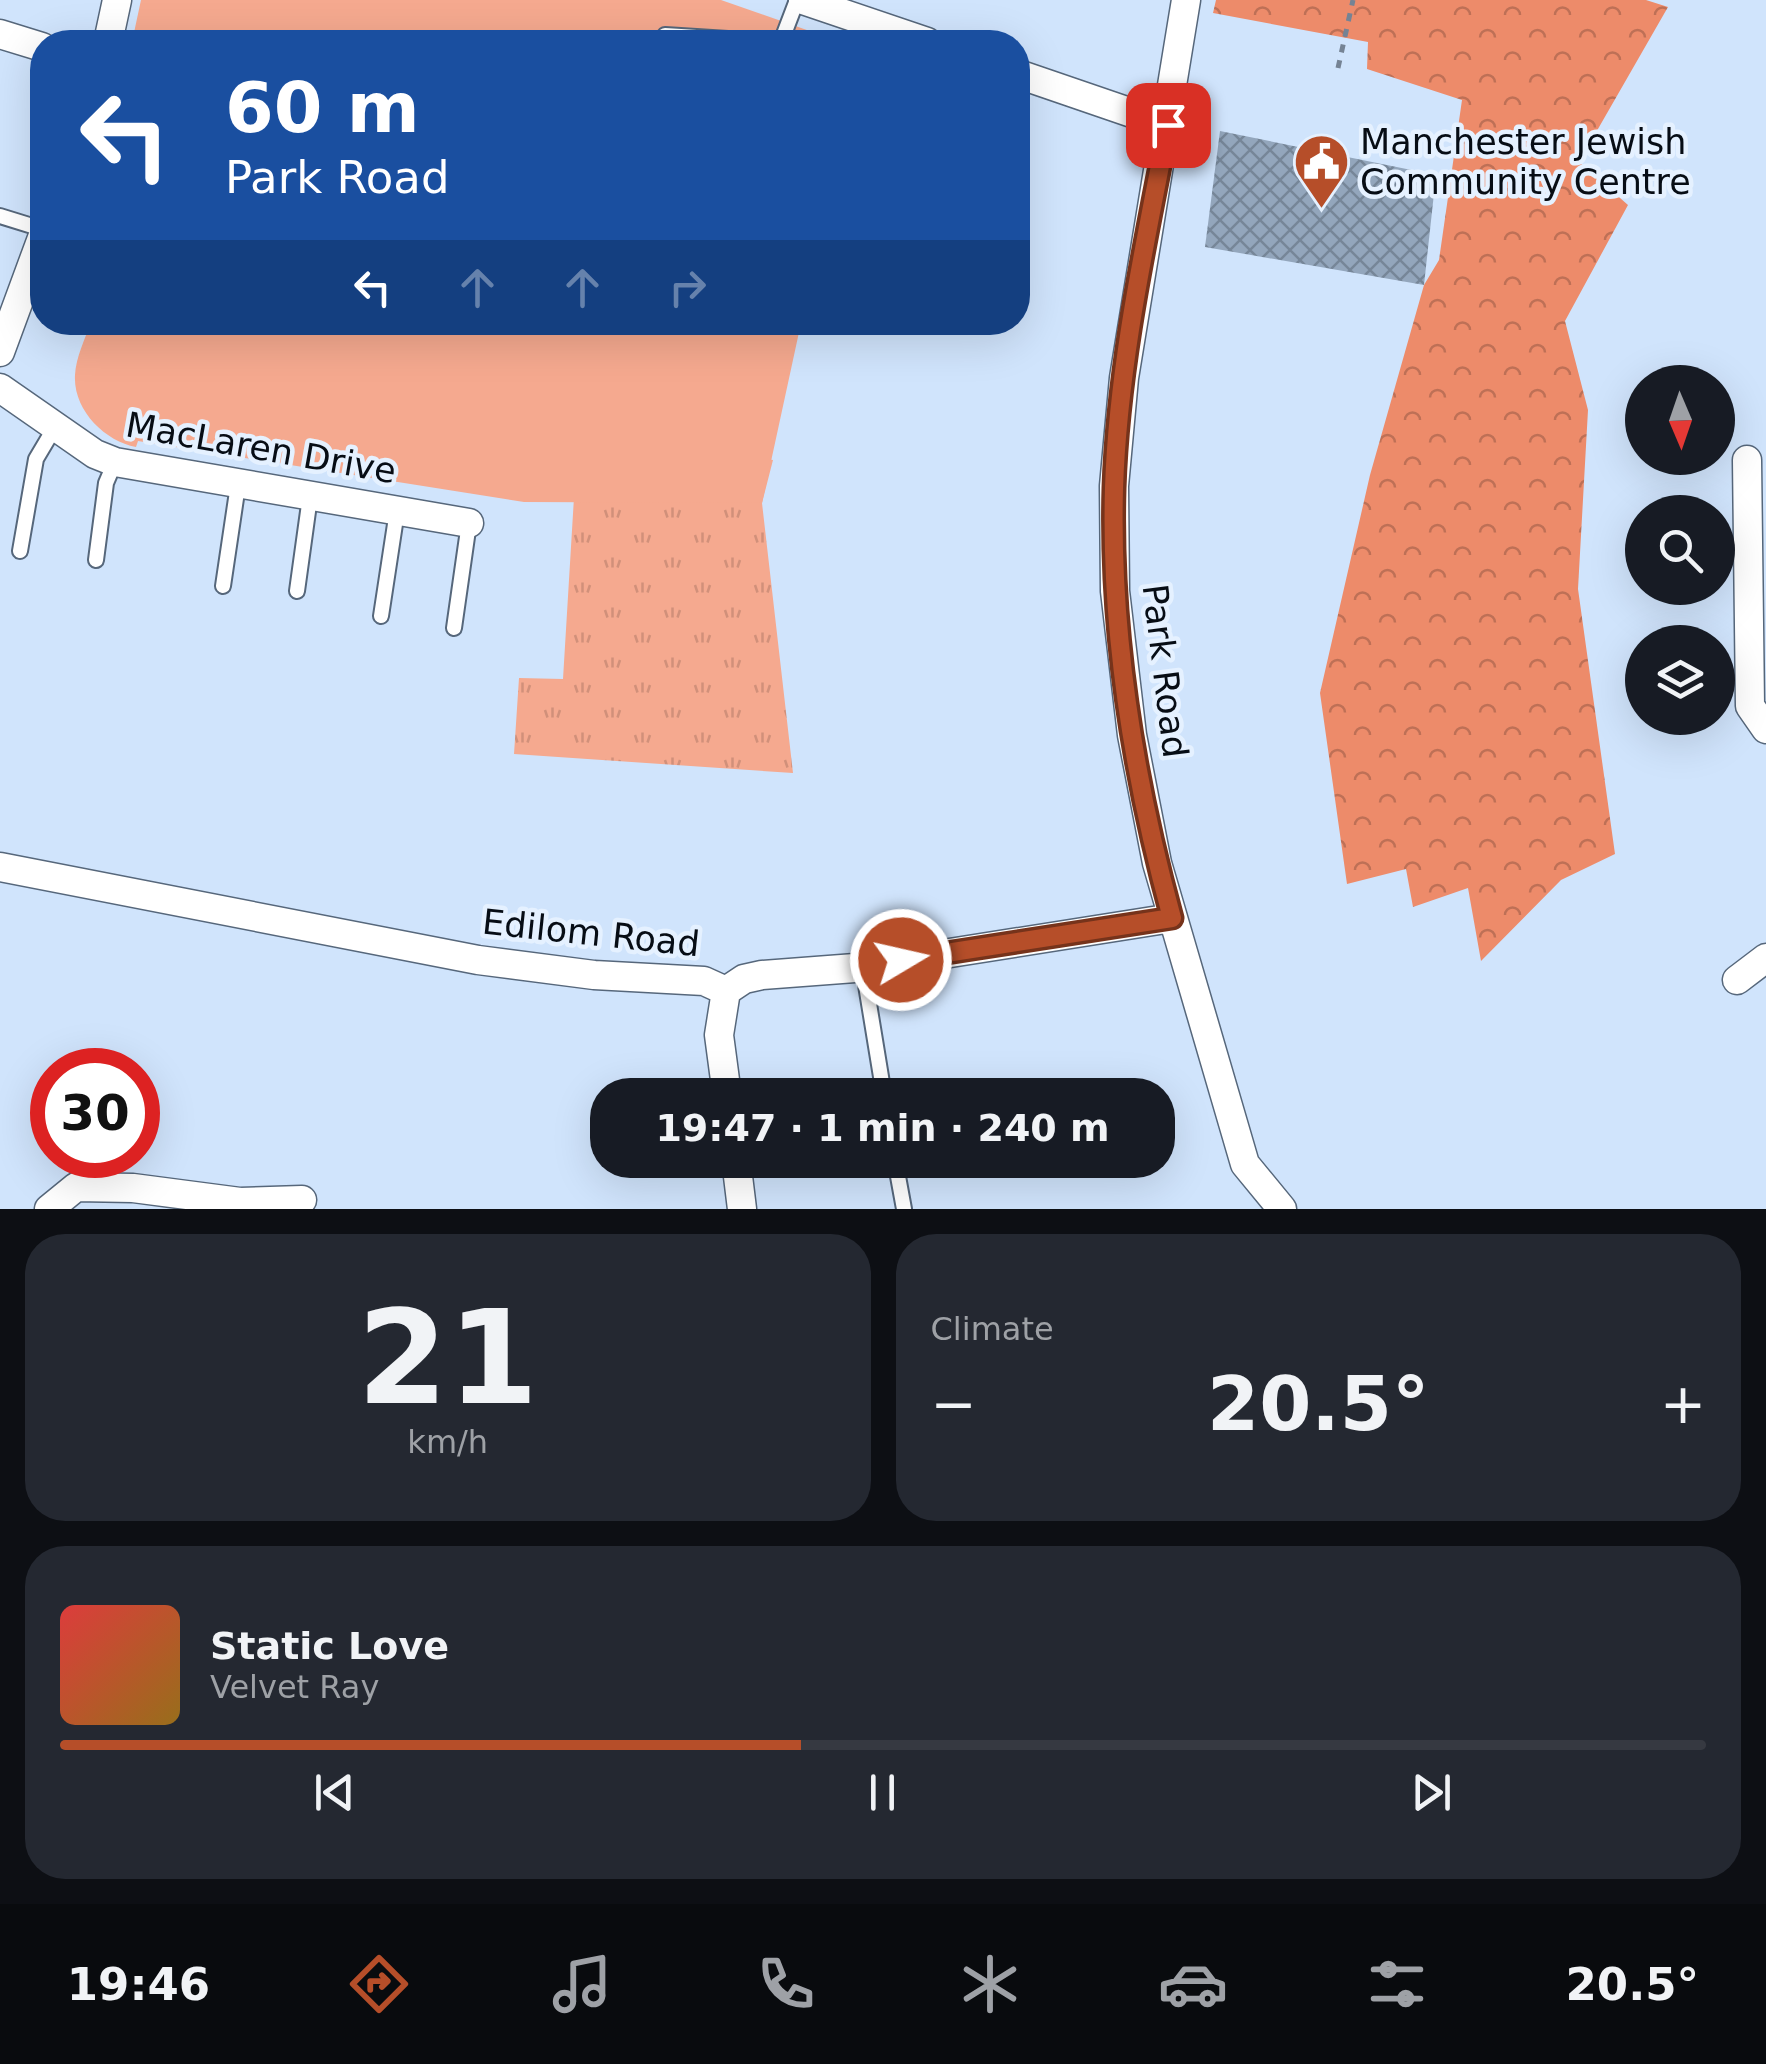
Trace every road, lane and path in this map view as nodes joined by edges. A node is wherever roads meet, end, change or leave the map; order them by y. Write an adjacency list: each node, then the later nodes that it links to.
1 (118, 0): 5 (street)
2 (800, 0): 6 (lane); 7 (street)
3 (1186, 0): 12 (street, Park Road)
4 (1353, 0): 10 (path)
5 (111, 30)
6 (784, 30)
7 (891, 30)
8 (0, 34): 9 (street)
9 (30, 43)
10 (1338, 68)
11 (1030, 78): 12 (street)
12 (1168, 125): 33 (street, Park Road)
13 (0, 216): 14 (lane)
14 (30, 225)
15 (30, 270): 16 (street)
16 (2, 343)
17 (0, 388): 18 (street, MacLaren Drive)
18 (55, 427): 20 (street, MacLaren Drive); 25 (lane)
19 (1747, 460): 31 (street)
20 (115, 462): 21 (street, MacLaren Drive); 26 (lane)
21 (238, 485): 22 (street, MacLaren Drive); 27 (lane)
22 (310, 496): 23 (street, MacLaren Drive); 28 (lane)
23 (397, 511): 24 (street, MacLaren Drive); 29 (lane)
24 (469, 523): 30 (lane)
25 (20, 550)
26 (96, 560)
27 (224, 586)
28 (298, 591)
29 (381, 616)
30 (454, 628)
31 (1766, 729)
32 (0, 867): 37 (street, Edilom Road)
33 (1172, 918): 35 (street, Edilom Road); 46 (street, Park Road)
34 (1766, 958): 36 (street)
35 (863, 966): 37 (street, Edilom Road); 39 (lane)
36 (1737, 980)
37 (726, 991): 38 (street)
38 (725, 1078)
39 (881, 1078)
40 (738, 1178): 44 (street)
41 (898, 1178): 45 (lane)
42 (302, 1200): 43 (street)
43 (48, 1209)
44 (742, 1209)
45 (904, 1209)
46 (1282, 1209)

